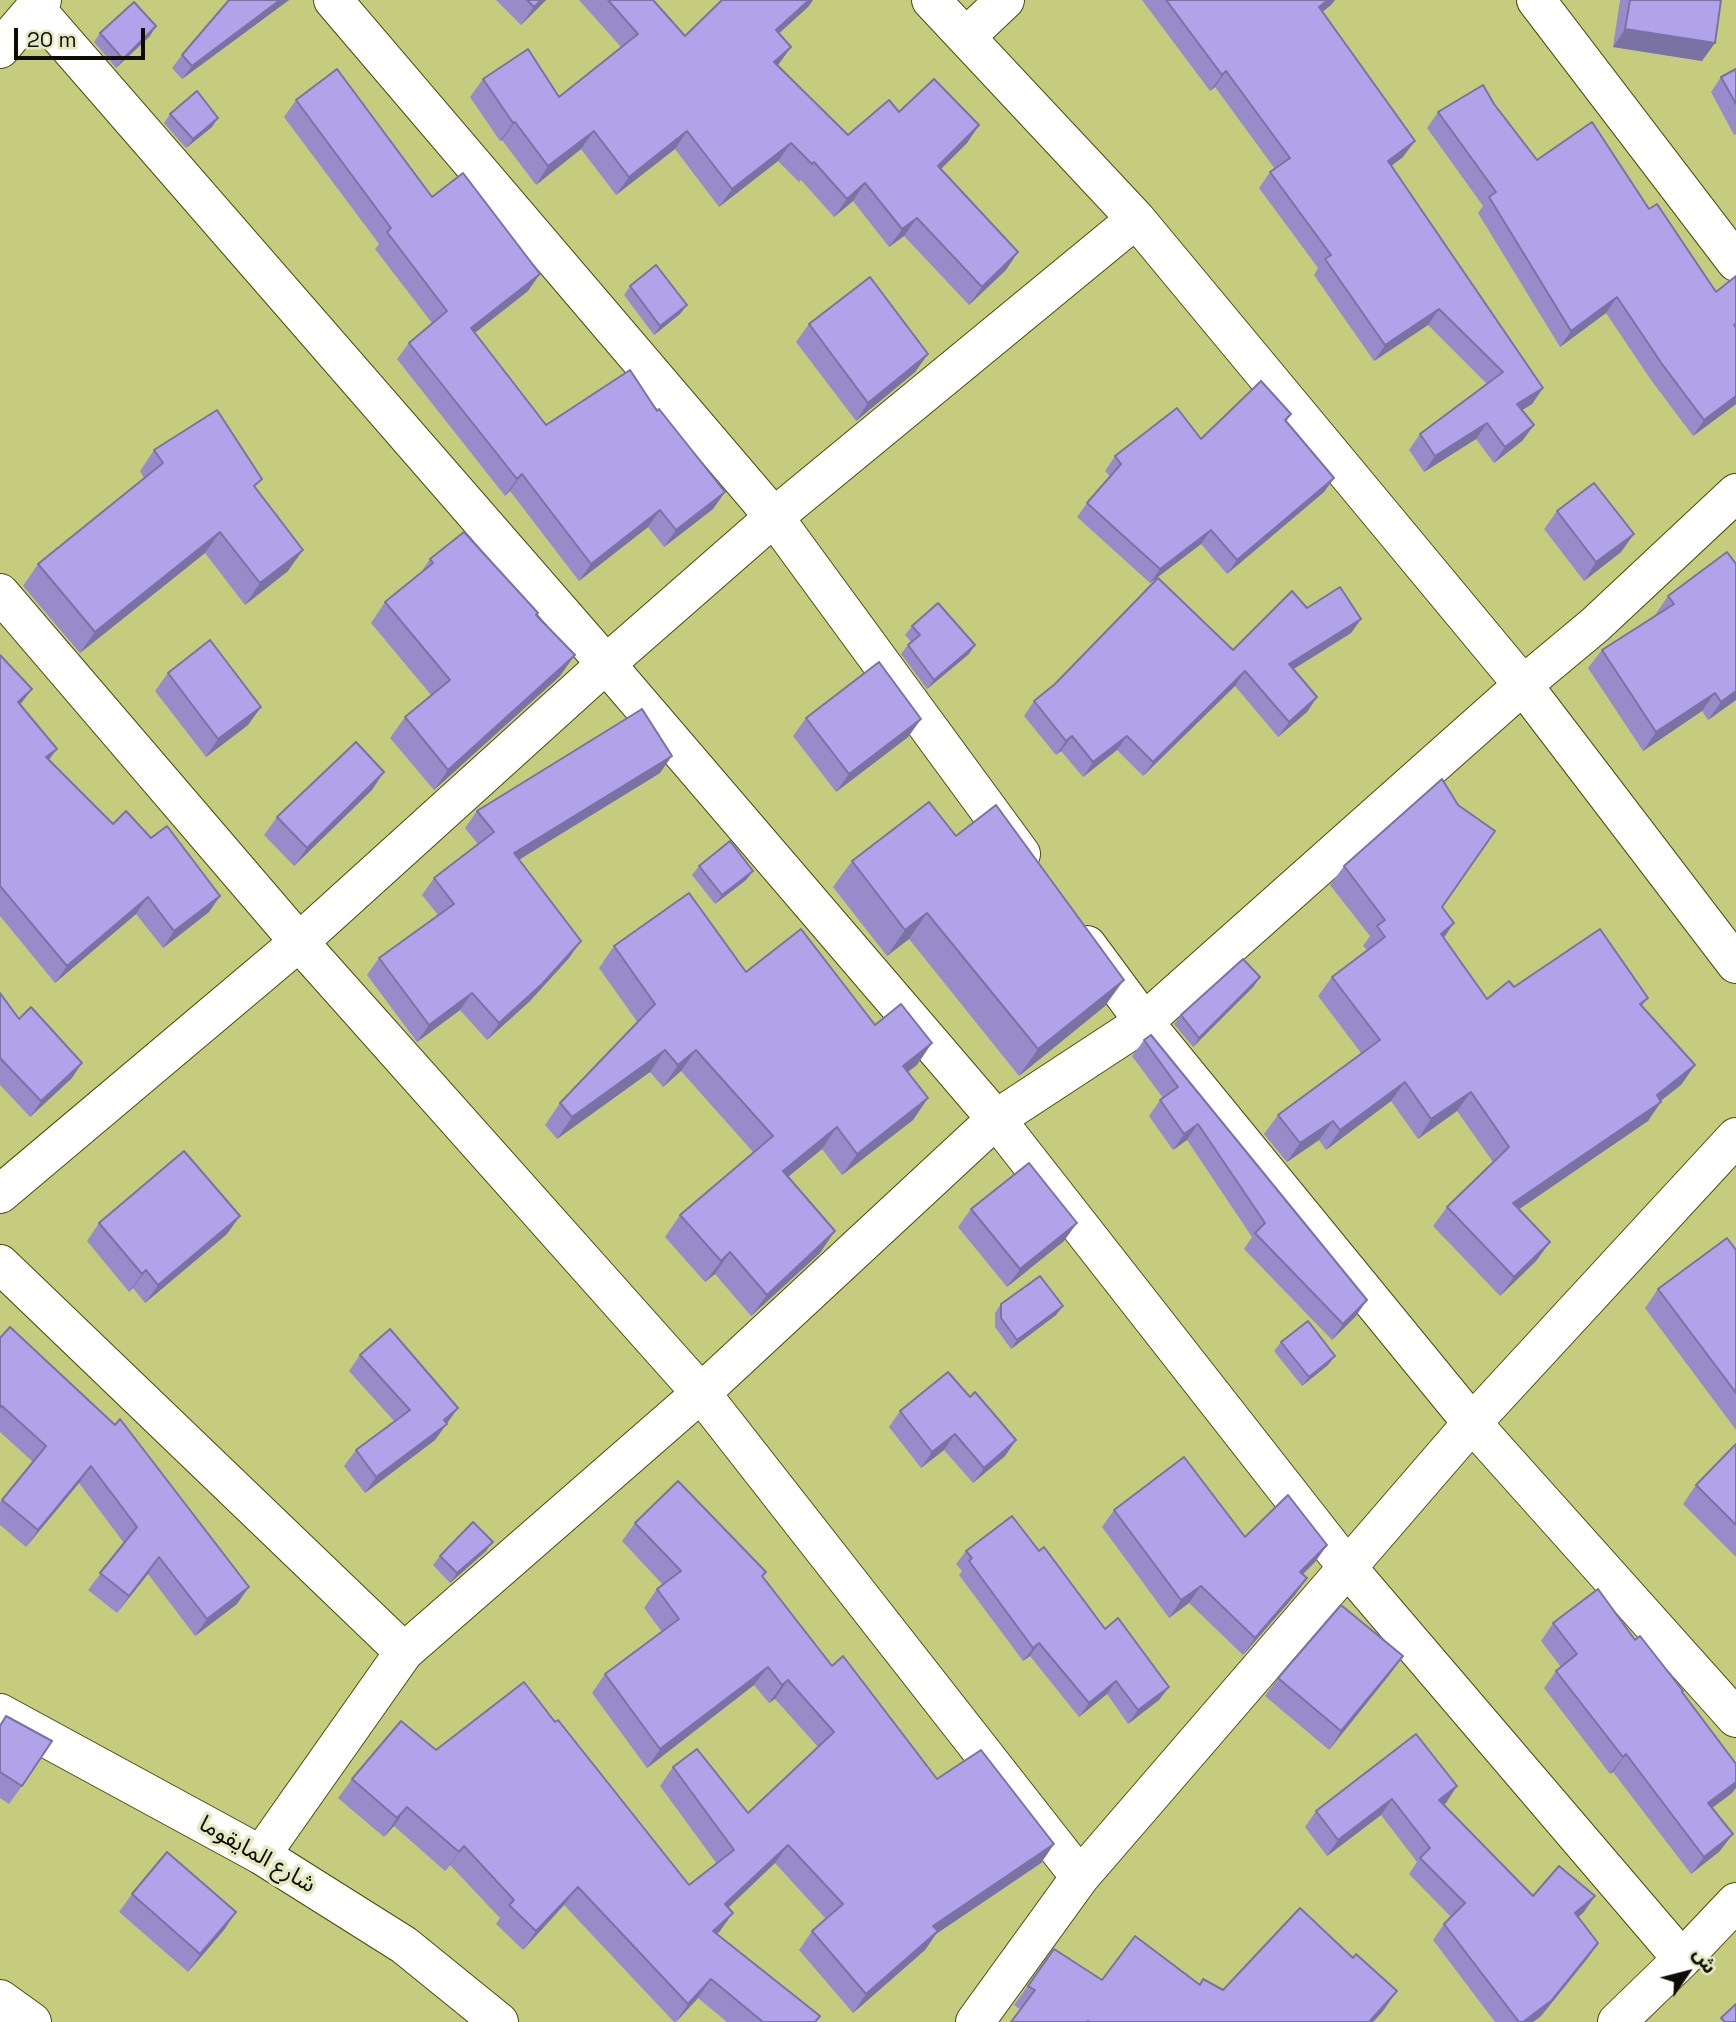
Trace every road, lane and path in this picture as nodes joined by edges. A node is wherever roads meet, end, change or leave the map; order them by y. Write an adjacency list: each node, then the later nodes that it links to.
1 (333, 0): 11 (street)
2 (931, 0): 6 (street)
3 (1005, 0): 6 (street)
4 (1536, 0): 9 (street)
5 (39, 4): 7 (street); 13 (street)
6 (967, 36): 8 (street)
7 (0, 49)
8 (1136, 219): 11 (street); 14 (street)
9 (1736, 262)
10 (1736, 494): 14 (street)
11 (774, 517): 13 (street); 15 (street)
12 (0, 593): 17 (street)
13 (606, 664): 17 (street); 20 (street)
14 (1523, 685): 18 (street); 19 (street)
15 (1045, 887)
16 (1070, 921): 19 (street)
17 (299, 942): 22 (street); 24 (street)
18 (1736, 964)
19 (1144, 1022): 20 (street); 25 (street)
20 (996, 1119): 24 (street); 26 (street)
21 (1736, 1137): 25 (street)
22 (0, 1194)
23 (0, 1264): 27 (street)
24 (701, 1393): 27 (street); 31 (street)
25 (1472, 1423): 26 (street); 29 (street)
26 (1347, 1567): 31 (street); 33 (street)
27 (404, 1652): 30 (street)
28 (0, 1713): 30 (street, شارع المايقوما)
29 (1736, 1718)
30 (261, 1855): 36 (street, شارع المايقوما)
31 (1080, 1877): 37 (street)
32 (1736, 1902): 33 (street)
33 (1682, 1959): 38 (street)
34 (0, 1999): 35 (street)
35 (32, 2022)
36 (499, 2022)
37 (975, 2022)
38 (1617, 2022)

